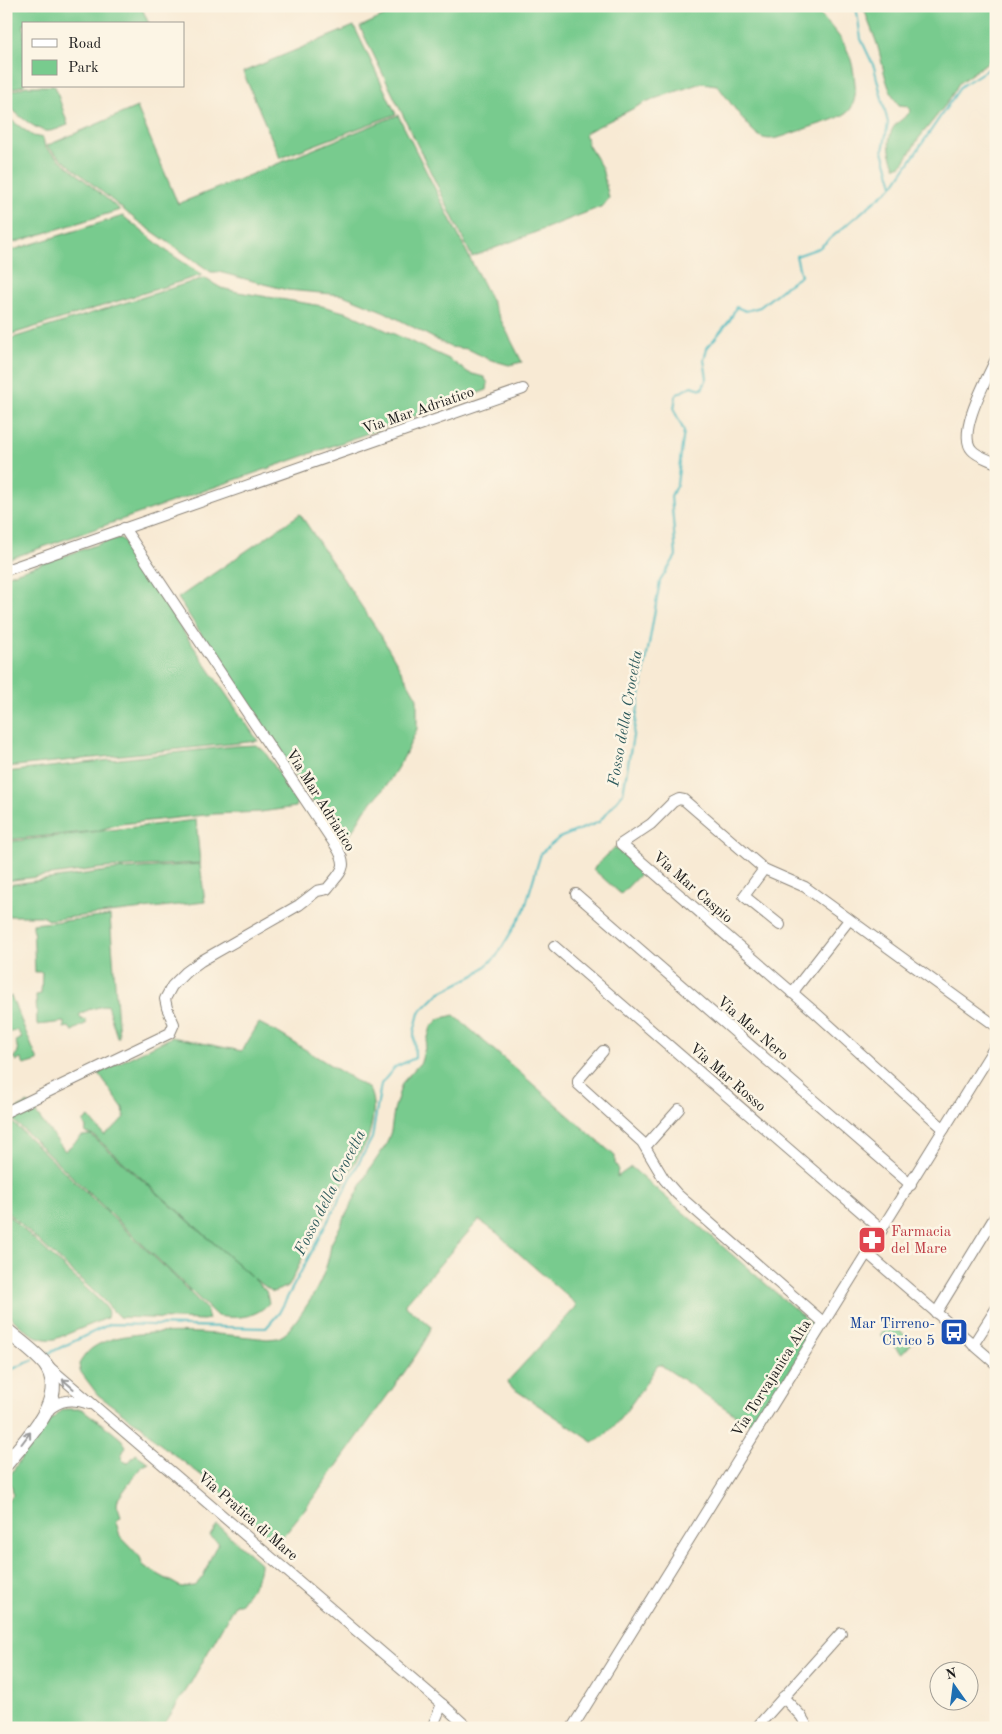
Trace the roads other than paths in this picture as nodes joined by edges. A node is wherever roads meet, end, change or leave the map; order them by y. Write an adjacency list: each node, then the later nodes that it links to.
1 (996, 359): 3 (street)
2 (523, 389): 4 (street, Via Mar Adriatico)
3 (996, 463)
4 (124, 528): 5 (street, Via Mar Adriatico); 16 (street, Via Mar Adriatico)
5 (6, 570)
6 (764, 869): 8 (street); 9 (street, Via Mar Caspio); 11 (street, Via Mar Caspio)
7 (576, 894): 19 (street, Via Mar Nero)
8 (849, 920): 11 (street); 12 (street)
9 (780, 925)
10 (554, 946): 21 (street, Via Mar Rosso)
11 (792, 993): 17 (street, Via Mar Caspio)
12 (996, 1026)
13 (996, 1044): 17 (street, Via Torvajanica Alta)
14 (603, 1051): 18 (street)
15 (679, 1109): 18 (street)
16 (6, 1112)
17 (944, 1129): 19 (street, Via Torvajanica Alta)
18 (646, 1146): 25 (street)
19 (911, 1185): 21 (street, Via Torvajanica Alta)
20 (996, 1215): 24 (street)
21 (882, 1230): 22 (street, Via Torvajanica Alta)
22 (867, 1253): 24 (street); 25 (street, Via Torvajanica Alta)
23 (996, 1309): 27 (street)
24 (936, 1313): 27 (street)
25 (824, 1322): 38 (street, Via Torvajanica Alta)
26 (6, 1330): 28 (main road, Via Pratica di Mare)
27 (973, 1344): 29 (street)
28 (44, 1363): 30 (street, Via Pratica di Mare, one-way to 28); 31 (main road)
29 (996, 1364)
30 (92, 1405): 31 (street); 35 (street, Via Pratica di Mare)
31 (46, 1412): 32 (main road, one-way to 31)
32 (6, 1464)
33 (841, 1633): 34 (street)
34 (783, 1698): 39 (street); 40 (street)
35 (442, 1704): 36 (street); 37 (street, Via Pratica di Mare)
36 (432, 1728)
37 (468, 1728)
38 (572, 1728)
39 (756, 1728)
40 (808, 1728)

